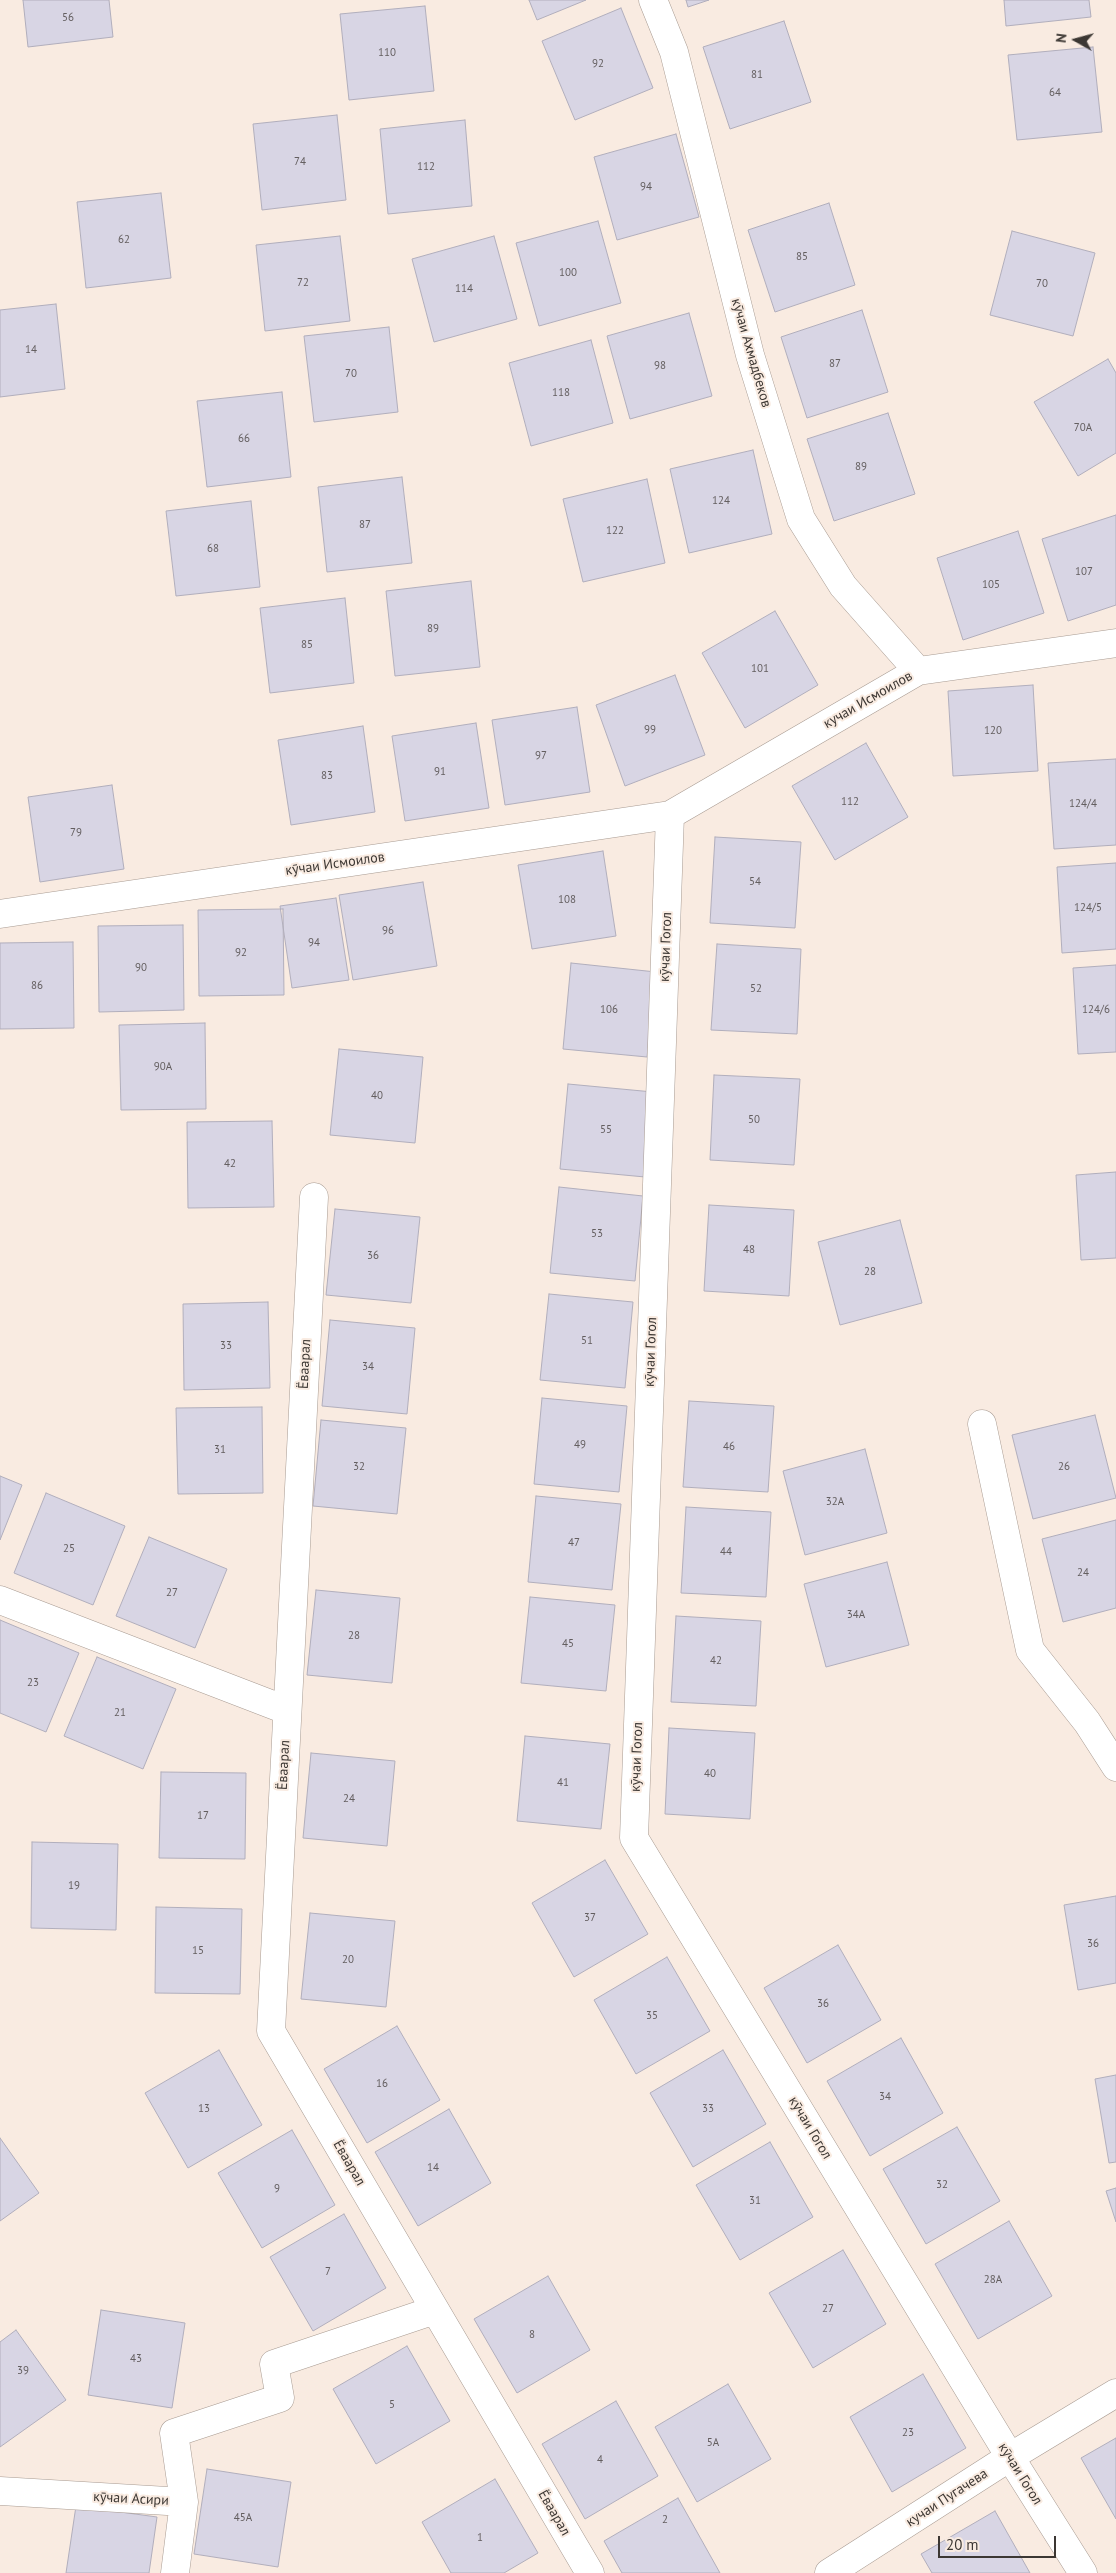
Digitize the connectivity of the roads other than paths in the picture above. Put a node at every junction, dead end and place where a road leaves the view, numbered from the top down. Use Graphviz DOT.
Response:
graph roads {
  1 [pos="653,0"];
  2 [pos="1116,643"];
  3 [pos="918,671"];
  4 [pos="670,815"];
  5 [pos="0,914"];
  6 [pos="314,1197"];
  7 [pos="982,1424"];
  8 [pos="0,1600"];
  9 [pos="286,1710"];
  10 [pos="1116,1767"];
  11 [pos="435,2310"];
  12 [pos="1116,2392"];
  13 [pos="1010,2457"];
  14 [pos="3,2491"];
  15 [pos="184,2502"];
  16 [pos="175,2573"];
  17 [pos="590,2573"];
  18 [pos="830,2573"];
  19 [pos="1083,2573"];
  1 -- 3 [label="street, кӯчаи Ахмадбеков"];
  2 -- 3 [label="street, кучаи Исмоилов"];
  3 -- 4 [label="street, кучаи Исмоилов"];
  4 -- 5 [label="street, кӯчаи Исмоилов"];
  4 -- 13 [label="street, кӯчаи Гогол"];
  6 -- 9 [label="street, Ёваарал"];
  7 -- 10 [label="street"];
  8 -- 9 [label="street"];
  9 -- 11 [label="street, Ёваарал"];
  11 -- 15 [label="street"];
  11 -- 17 [label="street, Ёваарал"];
  12 -- 13 [label="street, кучаи Пугачева"];
  13 -- 18 [label="street, кучаи Пугачева"];
  13 -- 19 [label="street, кӯчаи Гогол"];
  14 -- 15 [label="street, кӯчаи Асири"];
  15 -- 16 [label="street, кӯчаи Асири"];
}
